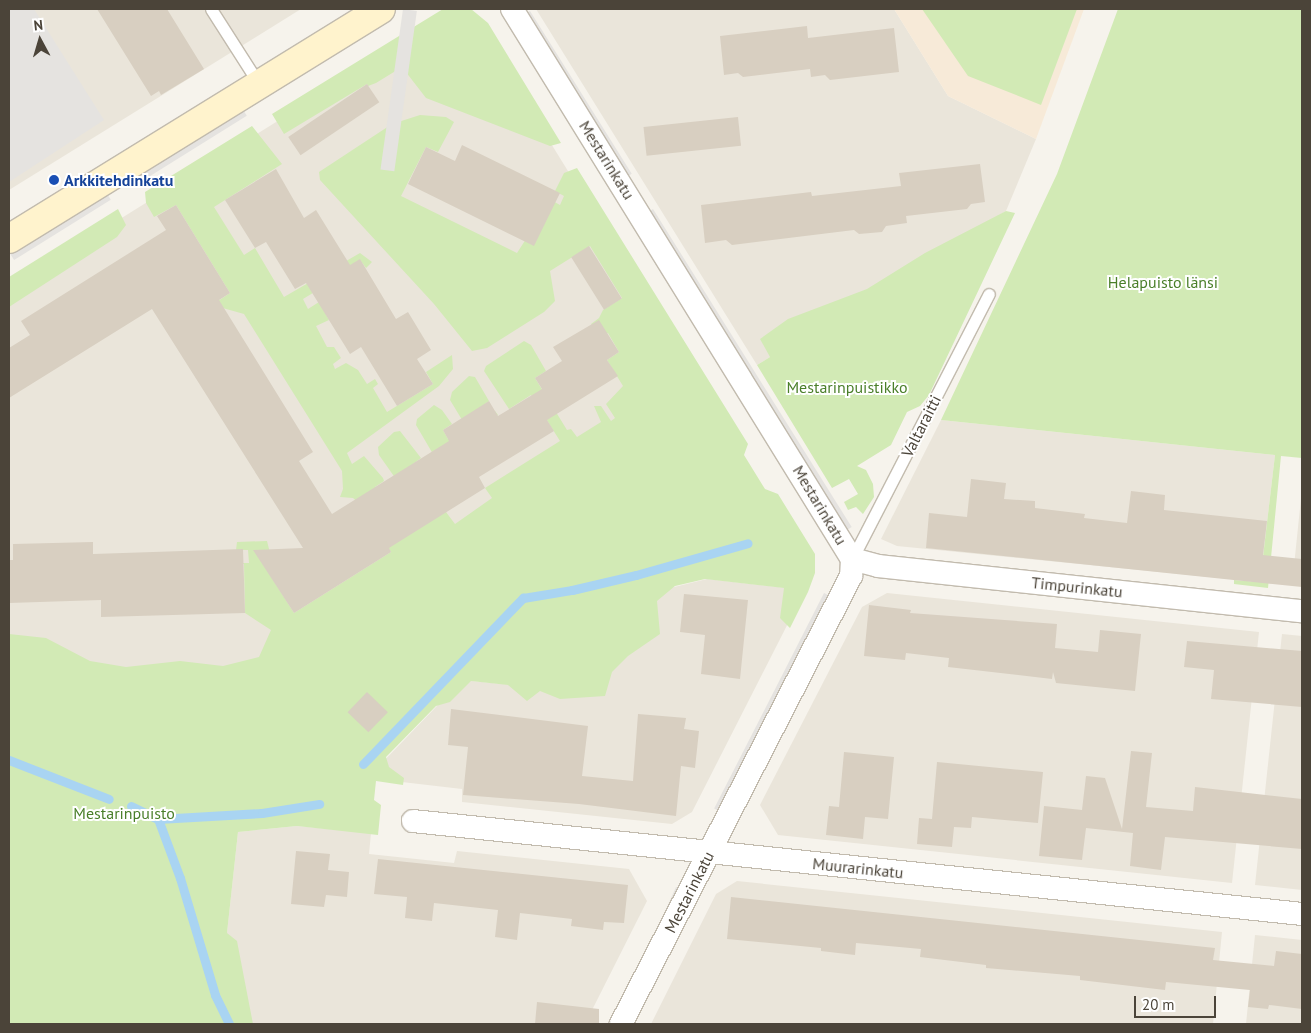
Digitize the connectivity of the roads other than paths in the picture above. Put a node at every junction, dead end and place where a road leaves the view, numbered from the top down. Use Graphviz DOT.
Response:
graph roads {
  1 [pos="211,9"];
  2 [pos="381,9"];
  3 [pos="512,9"];
  4 [pos="259,84"];
  5 [pos="9,239"];
  6 [pos="989,294"];
  7 [pos="852,559"];
  8 [pos="1302,611"];
  9 [pos="413,821"];
  10 [pos="709,853"];
  11 [pos="1302,914"];
  12 [pos="621,1024"];
  1 -- 4 [label="lane"];
  2 -- 4 [label="street"];
  3 -- 7 [label="street, Mestarinkatu"];
  4 -- 5 [label="street"];
  6 -- 7 [label="lane, Valtaraitti"];
  7 -- 8 [label="street, Timpurinkatu"];
  7 -- 10 [label="street, Mestarinkatu"];
  9 -- 10 [label="street, Muurarinkatu"];
  10 -- 11 [label="street, Muurarinkatu"];
  10 -- 12 [label="street, Mestarinkatu"];
}
